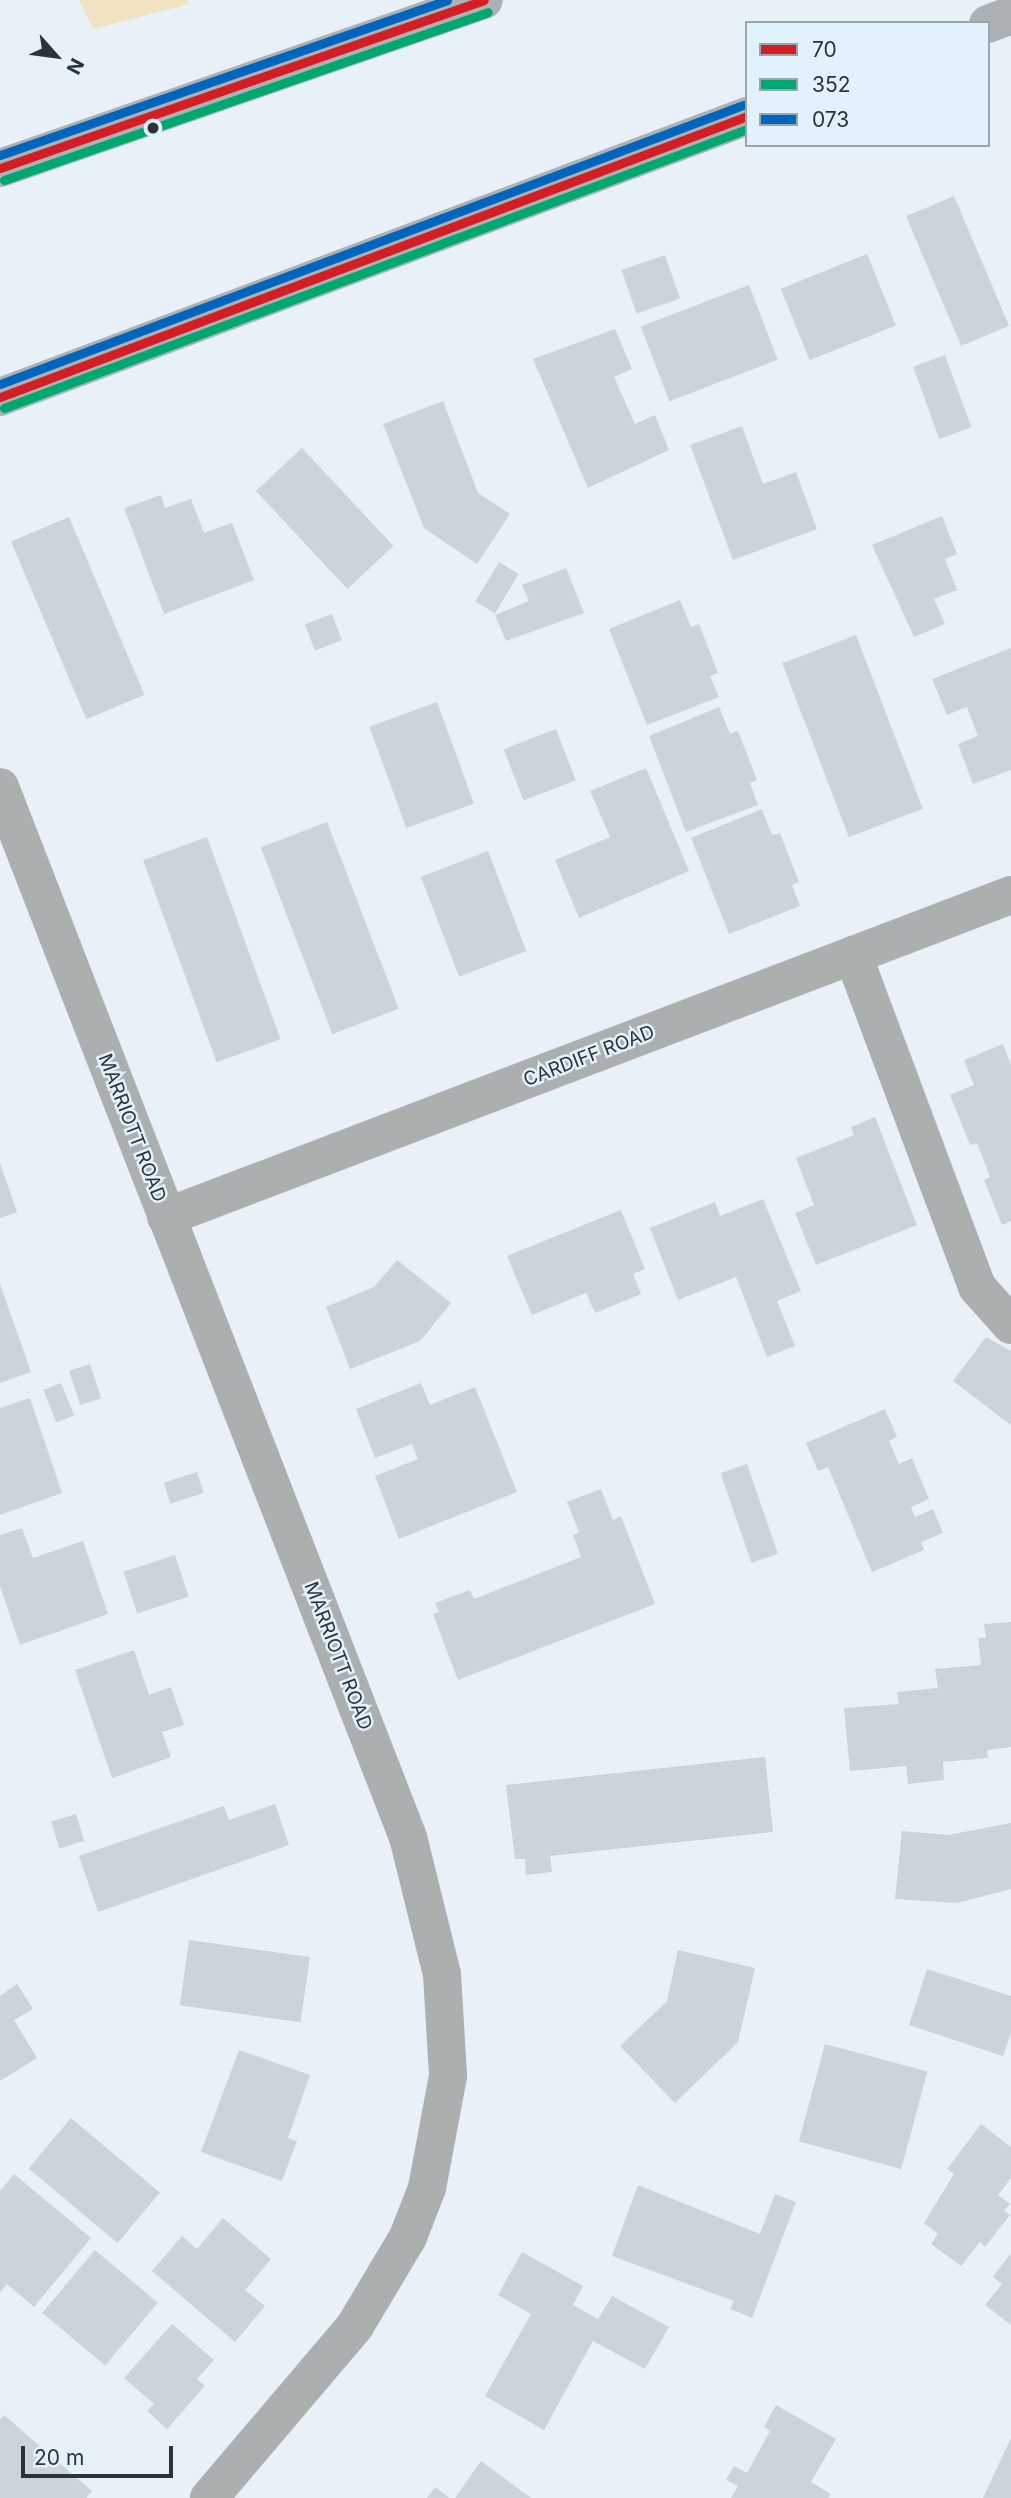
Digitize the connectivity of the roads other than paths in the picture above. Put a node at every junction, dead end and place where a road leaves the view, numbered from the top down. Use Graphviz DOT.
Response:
graph roads {
  1 [pos="484,0"];
  2 [pos="1011,15"];
  3 [pos="990,23"];
  4 [pos="745,117"];
  5 [pos="0,168"];
  6 [pos="0,397"];
  7 [pos="0,787"];
  8 [pos="1011,895"];
  9 [pos="853,955"];
  10 [pos="166,1217"];
  11 [pos="1011,1325"];
  12 [pos="209,2498"];
  1 -- 5 [label="main road"];
  2 -- 3 [label="main road"];
  4 -- 6 [label="main road"];
  7 -- 10 [label="street, MARRIOTT ROAD"];
  8 -- 9 [label="street, CARDIFF ROAD"];
  9 -- 10 [label="street, CARDIFF ROAD"];
  9 -- 11 [label="street"];
  10 -- 12 [label="street, MARRIOTT ROAD"];
}
